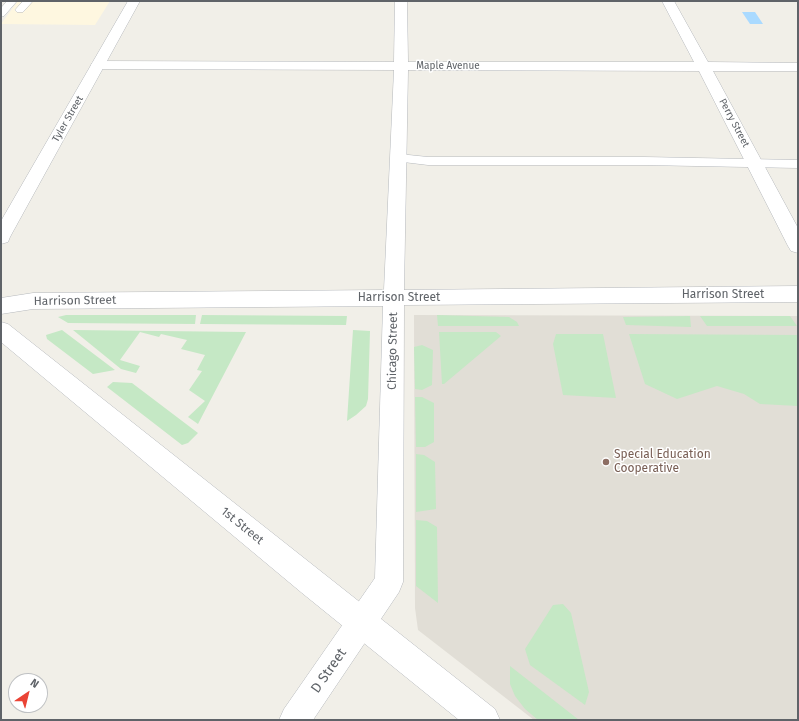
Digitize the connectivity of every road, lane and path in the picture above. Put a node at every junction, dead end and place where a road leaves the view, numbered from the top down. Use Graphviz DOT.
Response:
graph roads {
  1 [pos="12,1"];
  2 [pos="28,1"];
  3 [pos="134,1"];
  4 [pos="401,1"];
  5 [pos="668,1"];
  6 [pos="20,10"];
  7 [pos="1,14"];
  8 [pos="98,65"];
  9 [pos="400,66"];
  10 [pos="703,66"];
  11 [pos="798,66"];
  12 [pos="399,158"];
  13 [pos="756,164"];
  14 [pos="798,164"];
  15 [pos="1,237"];
  16 [pos="798,246"];
  17 [pos="798,294"];
  18 [pos="394,298"];
  19 [pos="1,306"];
  20 [pos="1,330"];
  21 [pos="363,622"];
  22 [pos="295,720"];
  23 [pos="484,720"];
  1 -- 7 [label="lane"];
  2 -- 6 [label="lane"];
  3 -- 8 [label="street, Tyler Street"];
  4 -- 9 [label="street, Chicago Street"];
  5 -- 10 [label="street, Perry Street"];
  8 -- 9 [label="street, Maple Avenue"];
  8 -- 15 [label="street, Tyler Street"];
  9 -- 10 [label="street, Maple Avenue"];
  9 -- 12 [label="street, Chicago Street"];
  10 -- 11 [label="street, Maple Avenue"];
  10 -- 13 [label="street, Perry Street"];
  12 -- 13 [label="lane"];
  12 -- 18 [label="street, Chicago Street"];
  13 -- 14 [label="lane"];
  13 -- 16 [label="street, Perry Street"];
  17 -- 18 [label="street, Harrison Street"];
  18 -- 19 [label="street, Harrison Street"];
  18 -- 21 [label="street, Chicago Street"];
  20 -- 21 [label="street, 1st Street"];
  21 -- 22 [label="street, D Street"];
  21 -- 23 [label="street, 1st Street"];
}
